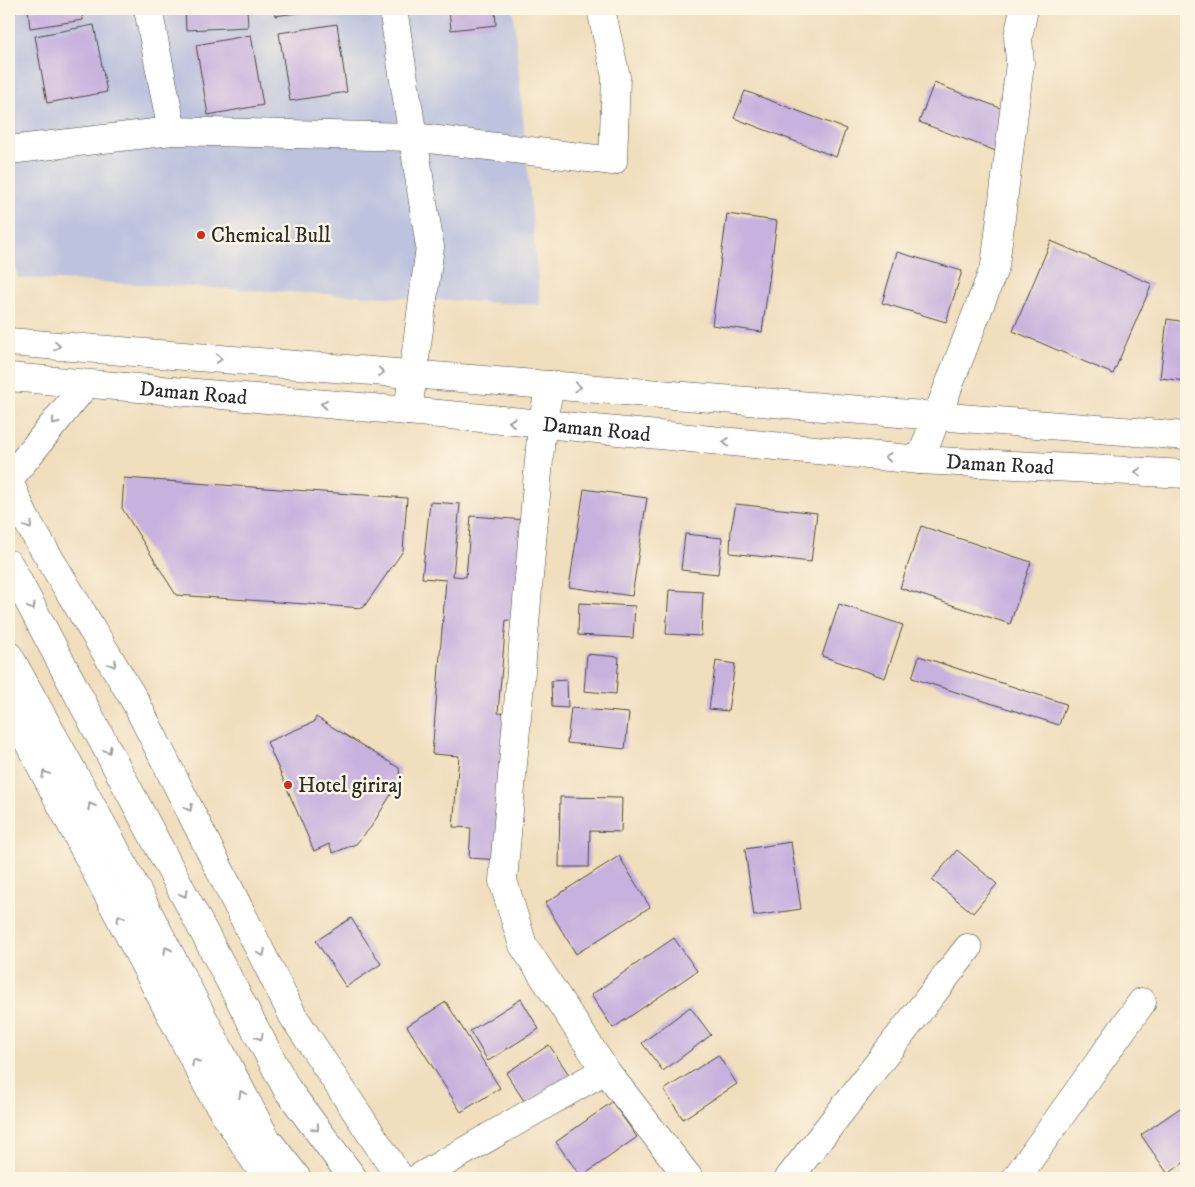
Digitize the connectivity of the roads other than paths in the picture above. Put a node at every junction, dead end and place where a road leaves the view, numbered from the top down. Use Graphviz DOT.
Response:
graph roads {
  1 [pos="148,9"];
  2 [pos="393,9"];
  3 [pos="601,9"];
  4 [pos="1024,9"];
  5 [pos="172,131"];
  6 [pos="413,137"];
  7 [pos="9,150"];
  8 [pos="9,342"];
  9 [pos="412,374"];
  10 [pos="9,377"];
  11 [pos="86,384"];
  12 [pos="550,385"];
  13 [pos="408,411"];
  14 [pos="938,416"];
  15 [pos="542,425"];
  16 [pos="1186,436"];
  17 [pos="920,460"];
  18 [pos="1186,474"];
  19 [pos="9,480"];
  20 [pos="9,564"];
  21 [pos="9,656"];
  22 [pos="9,705"];
  23 [pos="968,948"];
  24 [pos="1142,1002"];
  25 [pos="605,1070"];
  26 [pos="266,1178"];
  27 [pos="297,1178"];
  28 [pos="353,1178"];
  29 [pos="400,1178"];
  30 [pos="418,1178"];
  31 [pos="689,1178"];
  32 [pos="789,1178"];
  33 [pos="1016,1178"];
  1 -- 5 [label="main road"];
  2 -- 6 [label="main road"];
  3 -- 6 [label="main road"];
  4 -- 14 [label="main road"];
  5 -- 6 [label="main road"];
  5 -- 7 [label="main road"];
  6 -- 9 [label="main road"];
  8 -- 9 [label="main road, one-way"];
  9 -- 12 [label="main road"];
  9 -- 13 [label="main road"];
  10 -- 11 [label="main road, Daman Road"];
  13 -- 11 [label="main road, Daman Road, one-way"];
  11 -- 19 [label="main road, one-way"];
  12 -- 14 [label="main road, one-way"];
  12 -- 15 [label="main road"];
  15 -- 13 [label="main road, Daman Road, one-way"];
  14 -- 16 [label="main road"];
  14 -- 17 [label="main road"];
  17 -- 15 [label="main road, Daman Road, one-way"];
  15 -- 25 [label="main road"];
  18 -- 17 [label="main road, Daman Road, one-way"];
  19 -- 29 [label="main road, one-way"];
  20 -- 28 [label="main road, one-way"];
  27 -- 21 [label="main road, one-way"];
  26 -- 22 [label="main road, one-way"];
  23 -- 32 [label="main road"];
  24 -- 33 [label="main road"];
  25 -- 30 [label="main road"];
  25 -- 31 [label="main road"];
}
